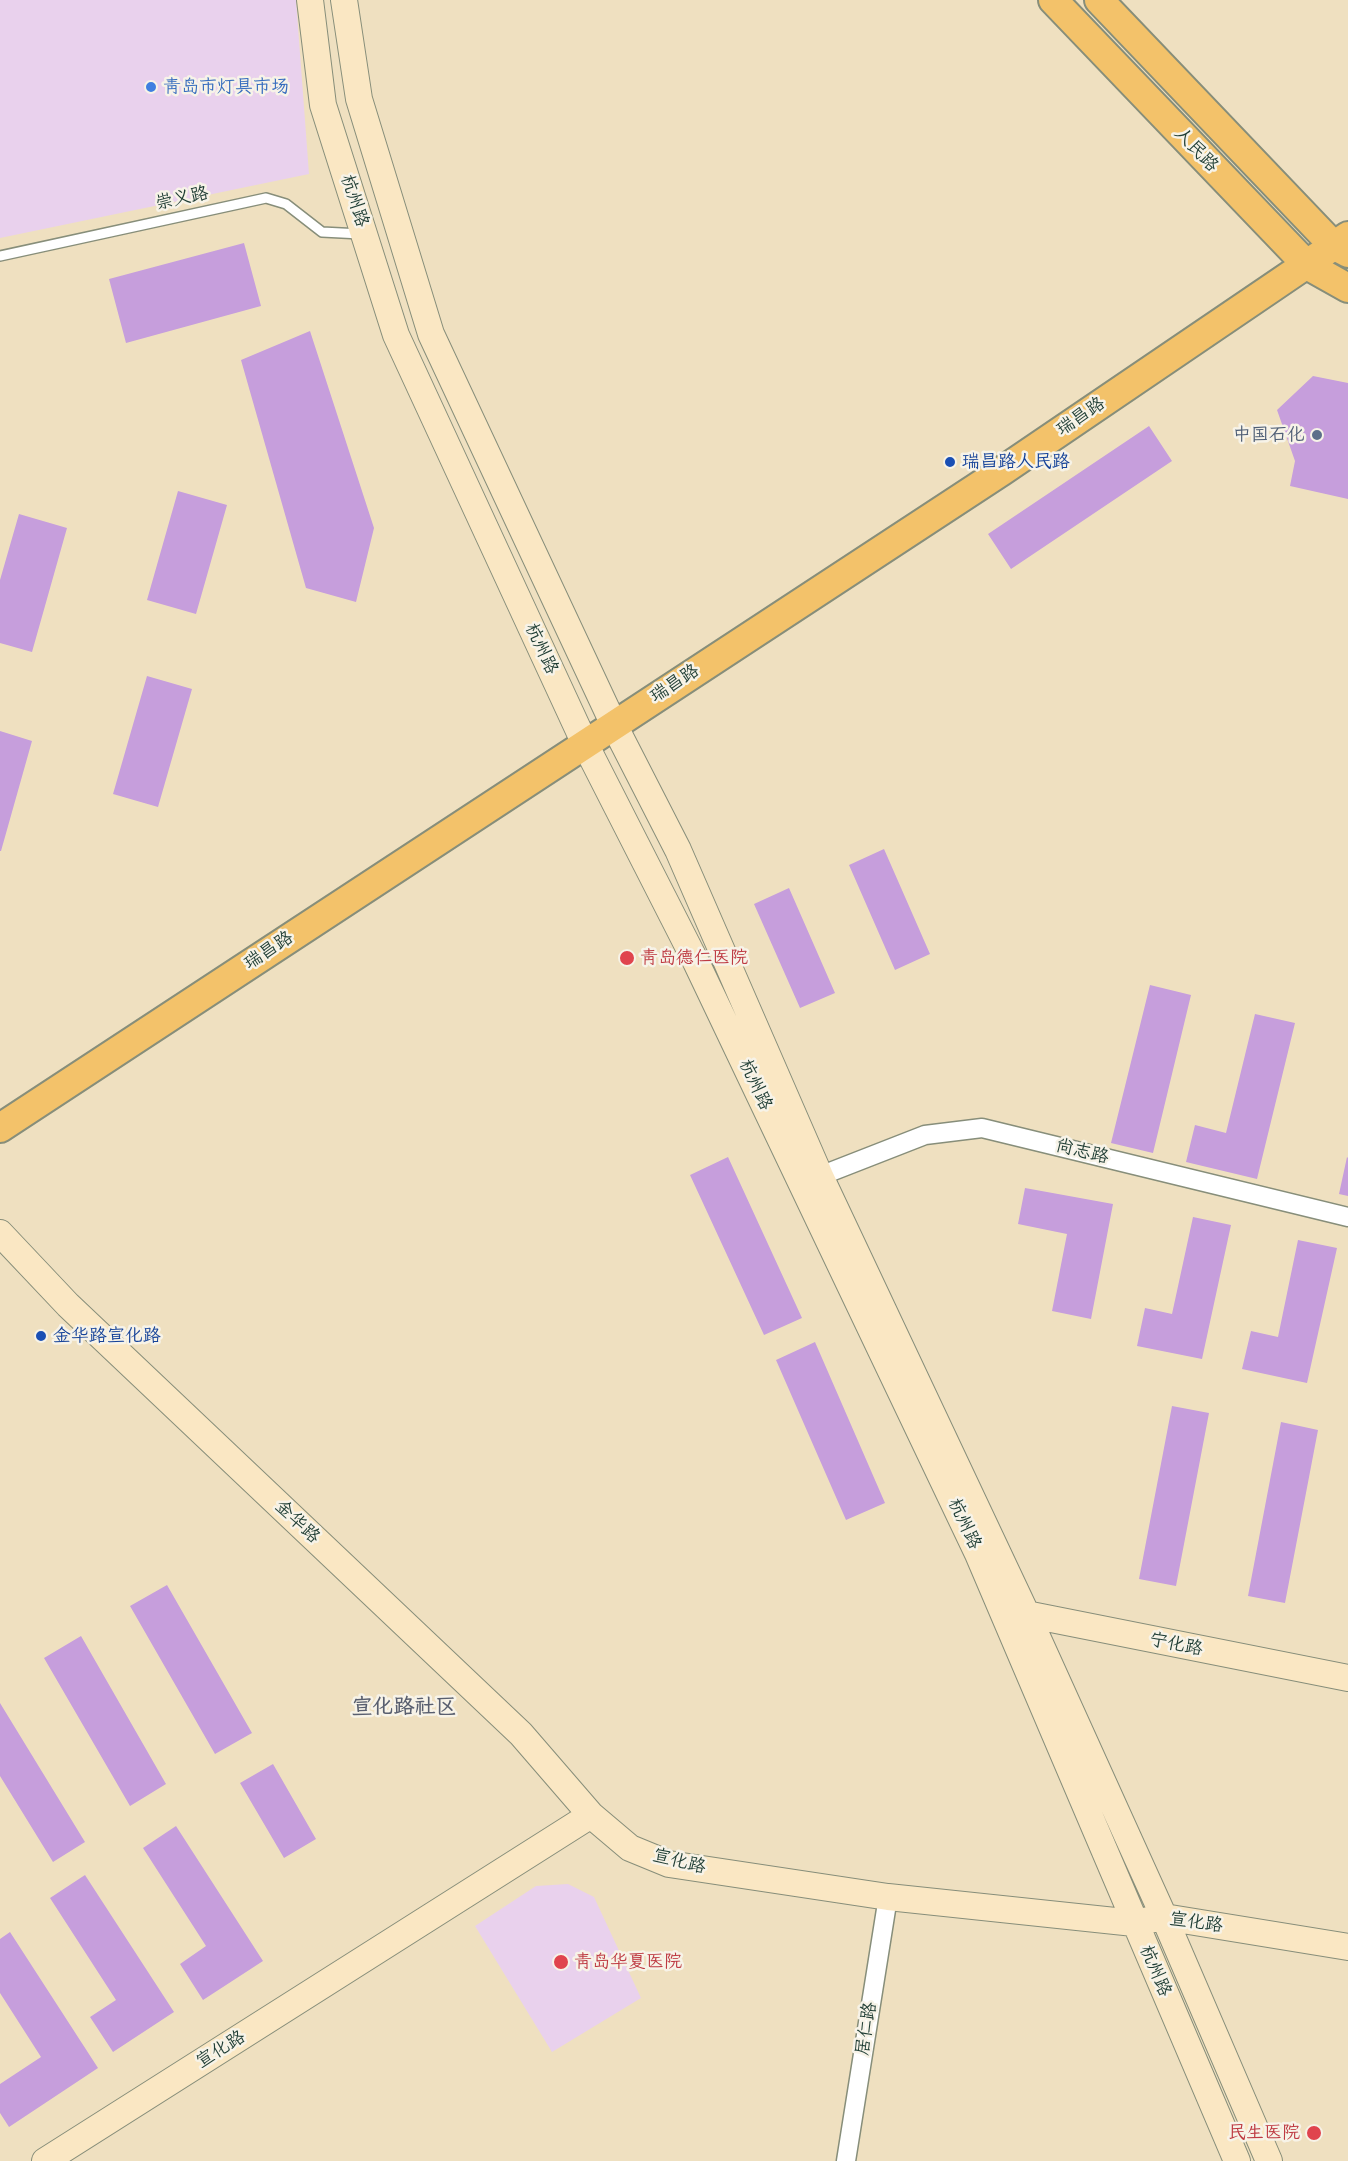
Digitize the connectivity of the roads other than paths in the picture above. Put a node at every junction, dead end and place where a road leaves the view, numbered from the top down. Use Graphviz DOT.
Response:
graph roads {
  1 [pos="310,0"];
  2 [pos="344,0"];
  3 [pos="1053,0"];
  4 [pos="1099,0"];
  5 [pos="364,234"];
  6 [pos="1343,245"];
  7 [pos="0,256"];
  8 [pos="1307,265"];
  9 [pos="1348,288"];
  10 [pos="614,725"];
  11 [pos="585,744"];
  12 [pos="0,1128"];
  13 [pos="820,1176"];
  14 [pos="1348,1216"];
  15 [pos="0,1233"];
  16 [pos="1016,1615"];
  17 [pos="1348,1678"];
  18 [pos="591,1815"];
  19 [pos="888,1897"];
  20 [pos="1164,1917"];
  21 [pos="1134,1923"];
  22 [pos="1348,1947"];
  23 [pos="45,2161"];
  24 [pos="846,2161"];
  25 [pos="1237,2161"];
  26 [pos="1269,2161"];
  1 -- 5 [label="main road, 杭州路"];
  2 -- 10 [label="main road, 杭州路"];
  3 -- 8 [label="main road, 人民路"];
  4 -- 6 [label="main road, 人民路"];
  5 -- 7 [label="lane, 崇义路"];
  5 -- 11 [label="main road, 杭州路"];
  6 -- 8 [label="main road, 瑞昌路"];
  8 -- 9 [label="main road, 人民路"];
  8 -- 10 [label="main road, 瑞昌路"];
  10 -- 11 [label="main road, 瑞昌路"];
  10 -- 13 [label="main road, 杭州路"];
  11 -- 12 [label="main road, 瑞昌路"];
  11 -- 16 [label="main road, 杭州路"];
  13 -- 14 [label="street, 尚志路"];
  13 -- 16 [label="main road, 杭州路"];
  15 -- 18 [label="main road, 金华路"];
  16 -- 17 [label="main road, 宁化路"];
  16 -- 20 [label="main road, 杭州路"];
  16 -- 21 [label="main road, 杭州路"];
  18 -- 19 [label="main road, 宣化路"];
  18 -- 23 [label="main road, 宣化路"];
  19 -- 21 [label="main road, 宣化路"];
  19 -- 24 [label="street, 居仁路"];
  20 -- 21 [label="main road, 宣化路"];
  20 -- 22 [label="main road, 宣化路"];
  20 -- 26 [label="main road, 杭州路"];
  21 -- 25 [label="main road, 杭州路"];
}
